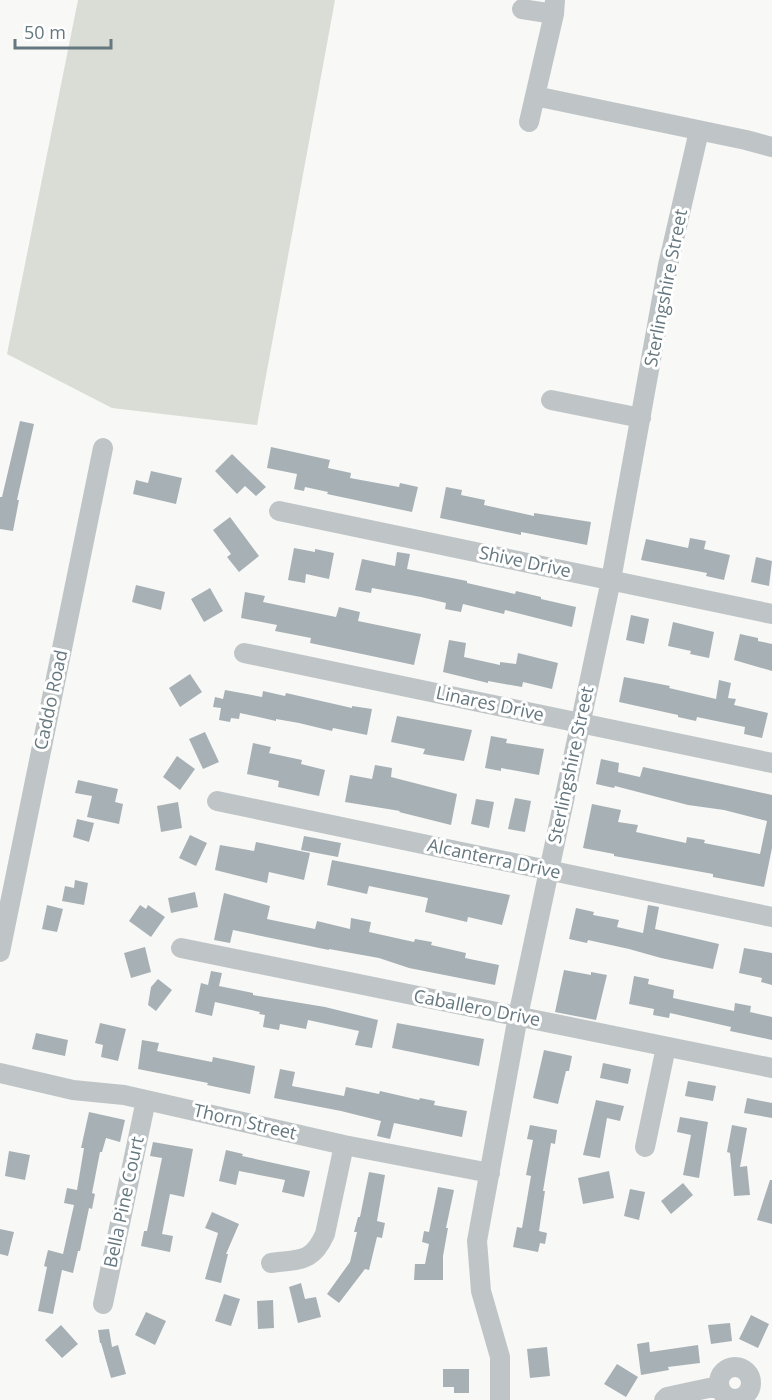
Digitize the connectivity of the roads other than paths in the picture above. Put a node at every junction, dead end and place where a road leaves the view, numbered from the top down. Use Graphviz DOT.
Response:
graph roads {
  1 [pos="554,7"];
  2 [pos="522,9"];
  3 [pos="535,96"];
  4 [pos="529,122"];
  5 [pos="699,131"];
  6 [pos="772,147"];
  7 [pos="551,400"];
  8 [pos="641,418"];
  9 [pos="103,448"];
  10 [pos="279,511"];
  11 [pos="611,580"];
  12 [pos="772,614"];
  13 [pos="244,653"];
  14 [pos="580,723"];
  15 [pos="772,763"];
  16 [pos="217,801"];
  17 [pos="549,870"];
  18 [pos="772,917"];
  19 [pos="181,948"];
  20 [pos="0,952"];
  21 [pos="518,1016"];
  22 [pos="666,1047"];
  23 [pos="772,1068"];
  24 [pos="0,1073"];
  25 [pos="146,1100"];
  26 [pos="344,1145"];
  27 [pos="645,1147"];
  28 [pos="490,1173"];
  29 [pos="271,1263"];
  30 [pos="103,1304"];
  31 [pos="718,1386"];
  32 [pos="500,1400"];
  33 [pos="664,1400"];
  1 -- 2 [label="street"];
  1 -- 3 [label="street"];
  3 -- 4 [label="street"];
  3 -- 5 [label="street"];
  5 -- 6 [label="street"];
  5 -- 8 [label="street, Sterlingshire Street"];
  7 -- 8 [label="street"];
  8 -- 11 [label="street, Sterlingshire Street"];
  9 -- 20 [label="street, Caddo Road"];
  10 -- 11 [label="street, Shive Drive"];
  11 -- 12 [label="street, Shive Drive"];
  11 -- 14 [label="street, Sterlingshire Street"];
  13 -- 14 [label="street, Linares Drive"];
  14 -- 15 [label="street, Linares Drive"];
  14 -- 17 [label="street, Sterlingshire Street"];
  16 -- 17 [label="street, Alcanterra Drive"];
  17 -- 18 [label="street, Alcanterra Drive"];
  17 -- 21 [label="street, Sterlingshire Street"];
  19 -- 21 [label="street, Caballero Drive"];
  21 -- 22 [label="street, Caballero Drive"];
  21 -- 28 [label="street, Sterlingshire Street"];
  22 -- 23 [label="street, Caballero Drive"];
  22 -- 27 [label="street"];
  24 -- 25 [label="street, Thorn Street"];
  25 -- 26 [label="street, Thorn Street"];
  25 -- 30 [label="street, Bella Pine Court"];
  26 -- 28 [label="street, Thorn Street"];
  26 -- 29 [label="street"];
  28 -- 32 [label="street, Sterlingshire Street"];
  31 -- 33 [label="street"];
}
